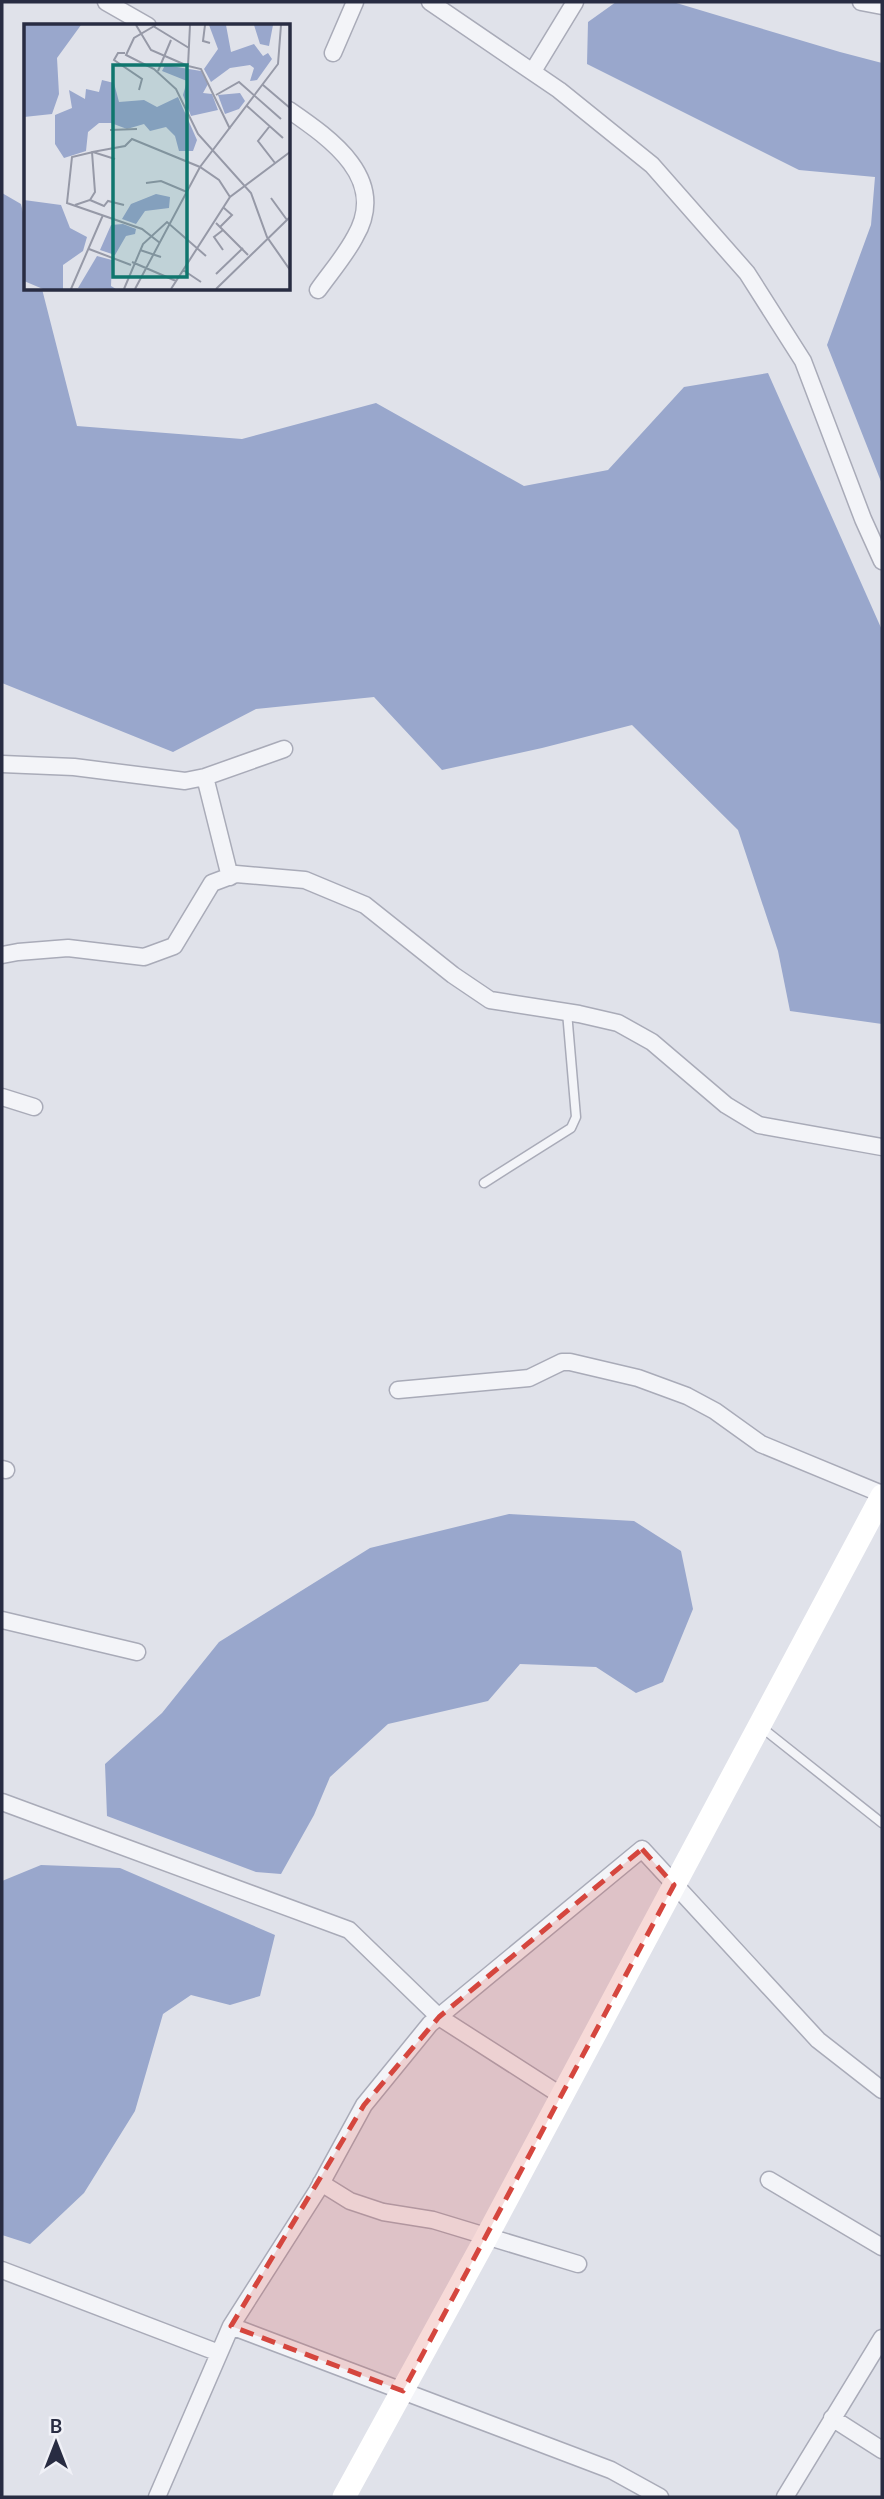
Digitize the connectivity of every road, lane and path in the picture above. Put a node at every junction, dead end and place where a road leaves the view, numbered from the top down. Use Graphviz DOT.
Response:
graph roads {
  1 [pos="106,2"];
  2 [pos="355,2"];
  3 [pos="430,2"];
  4 [pos="575,2"];
  5 [pos="860,2"];
  6 [pos="882,6"];
  7 [pos="144,24"];
  8 [pos="333,53"];
  9 [pos="533,71"];
  10 [pos="291,115"];
  11 [pos="318,290"];
  12 [pos="882,561"];
  13 [pos="285,748"];
  14 [pos="2,764"];
  15 [pos="205,777"];
  16 [pos="230,877"];
  17 [pos="2,955"];
  18 [pos="567,1012"];
  19 [pos="2,1097"];
  20 [pos="34,1107"];
  21 [pos="882,1147"];
  22 [pos="484,1183"];
  23 [pos="398,1390"];
  24 [pos="882,1495"];
  25 [pos="2,1620"];
  26 [pos="137,1652"];
  27 [pos="759,1726"];
  28 [pos="2,1802"];
  29 [pos="882,1823"];
  30 [pos="674,1885"];
  31 [pos="439,2017"];
  32 [pos="882,2090"];
  33 [pos="562,2096"];
  34 [pos="769,2180"];
  35 [pos="321,2183"];
  36 [pos="486,2238"];
  37 [pos="882,2247"];
  38 [pos="578,2264"];
  39 [pos="2,2270"];
  40 [pos="231,2326"];
  41 [pos="882,2337"];
  42 [pos="219,2353"];
  43 [pos="402,2391"];
  44 [pos="832,2418"];
  45 [pos="882,2450"];
  46 [pos="157,2497"];
  47 [pos="344,2497"];
  48 [pos="660,2497"];
  49 [pos="785,2497"];
  1 -- 7 [label="street"];
  2 -- 8 [label="street"];
  3 -- 9 [label="street"];
  4 -- 9 [label="street"];
  5 -- 6 [label="street"];
  9 -- 12 [label="street"];
  10 -- 11 [label="street"];
  13 -- 15 [label="street"];
  14 -- 15 [label="street"];
  15 -- 16 [label="street"];
  16 -- 17 [label="street"];
  16 -- 18 [label="street"];
  18 -- 21 [label="street"];
  18 -- 22 [label="lane"];
  19 -- 20 [label="street"];
  23 -- 24 [label="street"];
  24 -- 27 [label="street"];
  25 -- 26 [label="street"];
  27 -- 29 [label="lane"];
  27 -- 30 [label="street"];
  28 -- 31 [label="street"];
  30 -- 31 [label="street"];
  30 -- 32 [label="street"];
  30 -- 33 [label="street"];
  31 -- 33 [label="street"];
  31 -- 35 [label="street"];
  33 -- 36 [label="street"];
  34 -- 37 [label="street"];
  35 -- 36 [label="street"];
  35 -- 40 [label="street"];
  36 -- 38 [label="street"];
  36 -- 43 [label="street"];
  39 -- 42 [label="street"];
  40 -- 42 [label="street"];
  40 -- 43 [label="street"];
  41 -- 44 [label="street"];
  42 -- 46 [label="street"];
  43 -- 47 [label="street"];
  43 -- 48 [label="street"];
  44 -- 45 [label="street"];
  44 -- 49 [label="street"];
}
